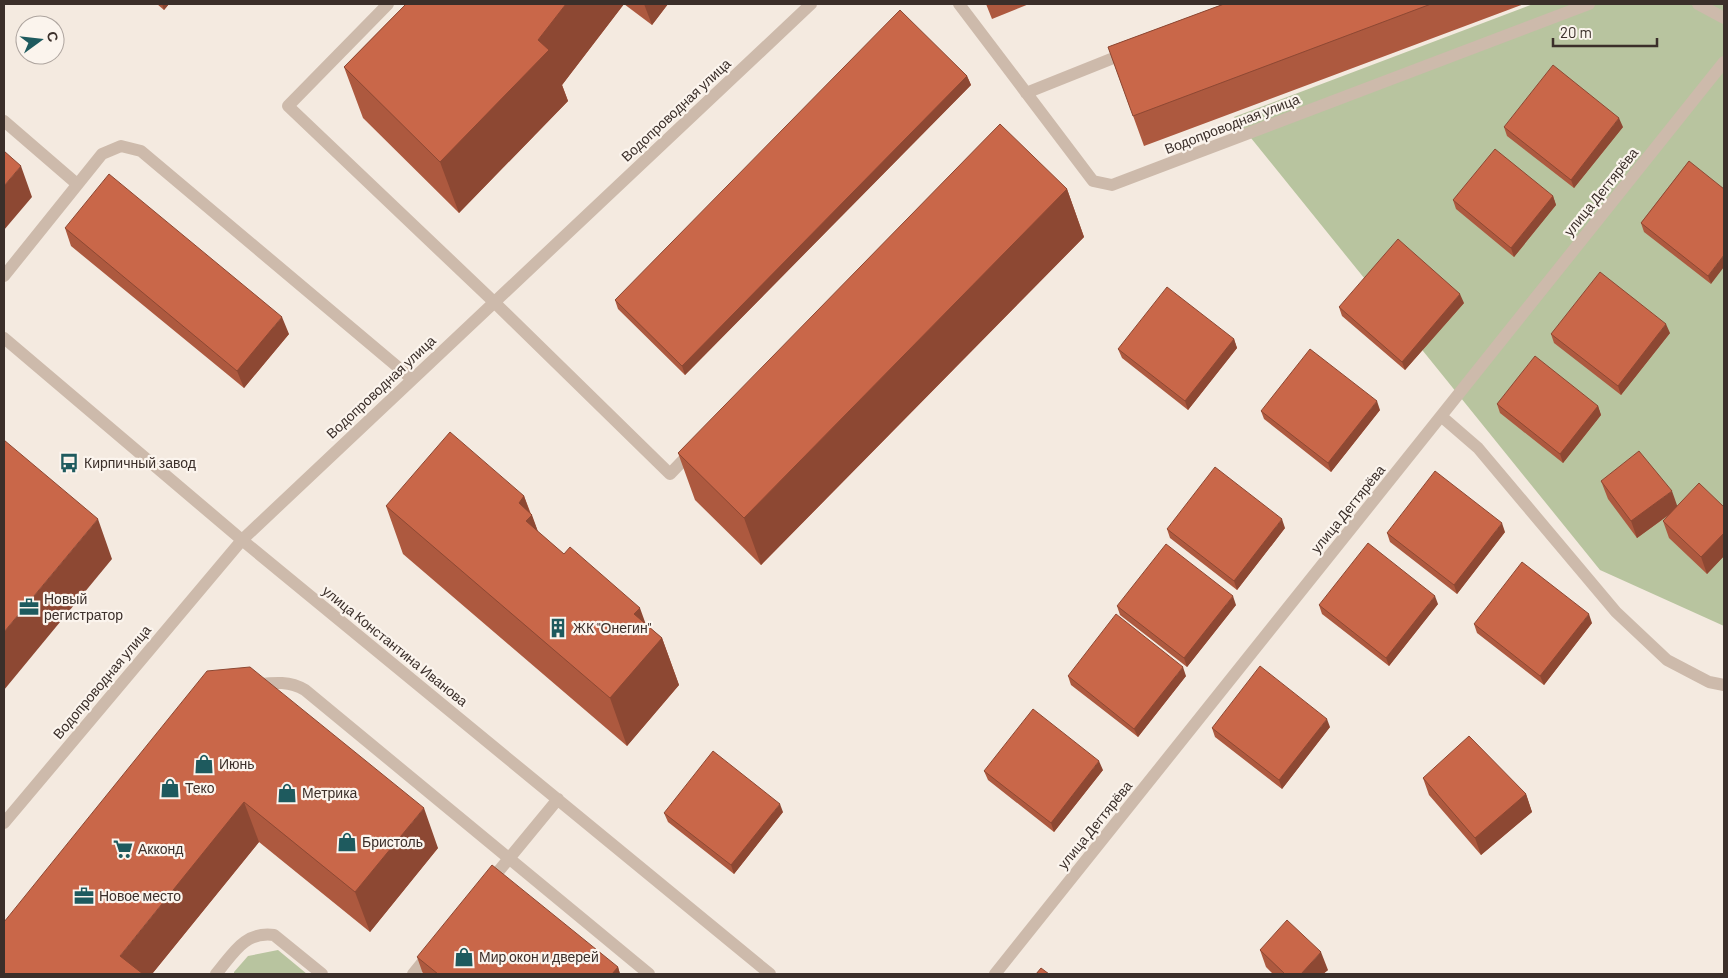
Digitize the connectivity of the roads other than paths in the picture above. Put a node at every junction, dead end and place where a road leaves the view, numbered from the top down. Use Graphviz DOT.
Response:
graph roads {
  1 [pos="388,4"];
  2 [pos="811,4"];
  3 [pos="959,4"];
  4 [pos="1589,4"];
  5 [pos="1698,4"];
  6 [pos="1724,18"];
  7 [pos="1138,48"];
  8 [pos="1724,62"];
  9 [pos="1026,93"];
  10 [pos="4,121"];
  11 [pos="77,184"];
  12 [pos="4,276"];
  13 [pos="494,302"];
  14 [pos="4,338"];
  15 [pos="412,379"];
  16 [pos="1441,416"];
  17 [pos="705,438"];
  18 [pos="242,540"];
  19 [pos="1724,685"];
  20 [pos="237,687"];
  21 [pos="558,799"];
  22 [pos="4,823"];
  23 [pos="509,858"];
  24 [pos="479,894"];
  25 [pos="437,945"];
  26 [pos="216,974"];
  27 [pos="322,974"];
  28 [pos="413,974"];
  29 [pos="649,974"];
  30 [pos="770,974"];
  31 [pos="995,974"];
  1 -- 13 [label="street"];
  2 -- 13 [label="street, Водопроводная улица"];
  3 -- 9 [label="street, Водопроводная улица"];
  4 -- 9 [label="street, Водопроводная улица"];
  5 -- 6 [label="street"];
  7 -- 9 [label="street"];
  8 -- 16 [label="street, улица Дегтярёва"];
  10 -- 11 [label="street"];
  11 -- 12 [label="street"];
  11 -- 15 [label="street"];
  13 -- 15 [label="street, Водопроводная улица"];
  13 -- 17 [label="street"];
  14 -- 18 [label="street, улица Константина Иванова"];
  15 -- 18 [label="street, Водопроводная улица"];
  16 -- 19 [label="street"];
  16 -- 31 [label="street, улица Дегтярёва"];
  18 -- 21 [label="street, улица Константина Иванова"];
  18 -- 22 [label="street, Водопроводная улица"];
  20 -- 23 [label="street"];
  21 -- 23 [label="street"];
  21 -- 30 [label="street, улица Константина Иванова"];
  23 -- 24 [label="street"];
  23 -- 29 [label="street"];
  25 -- 28 [label="street"];
  26 -- 27 [label="street"];
}
